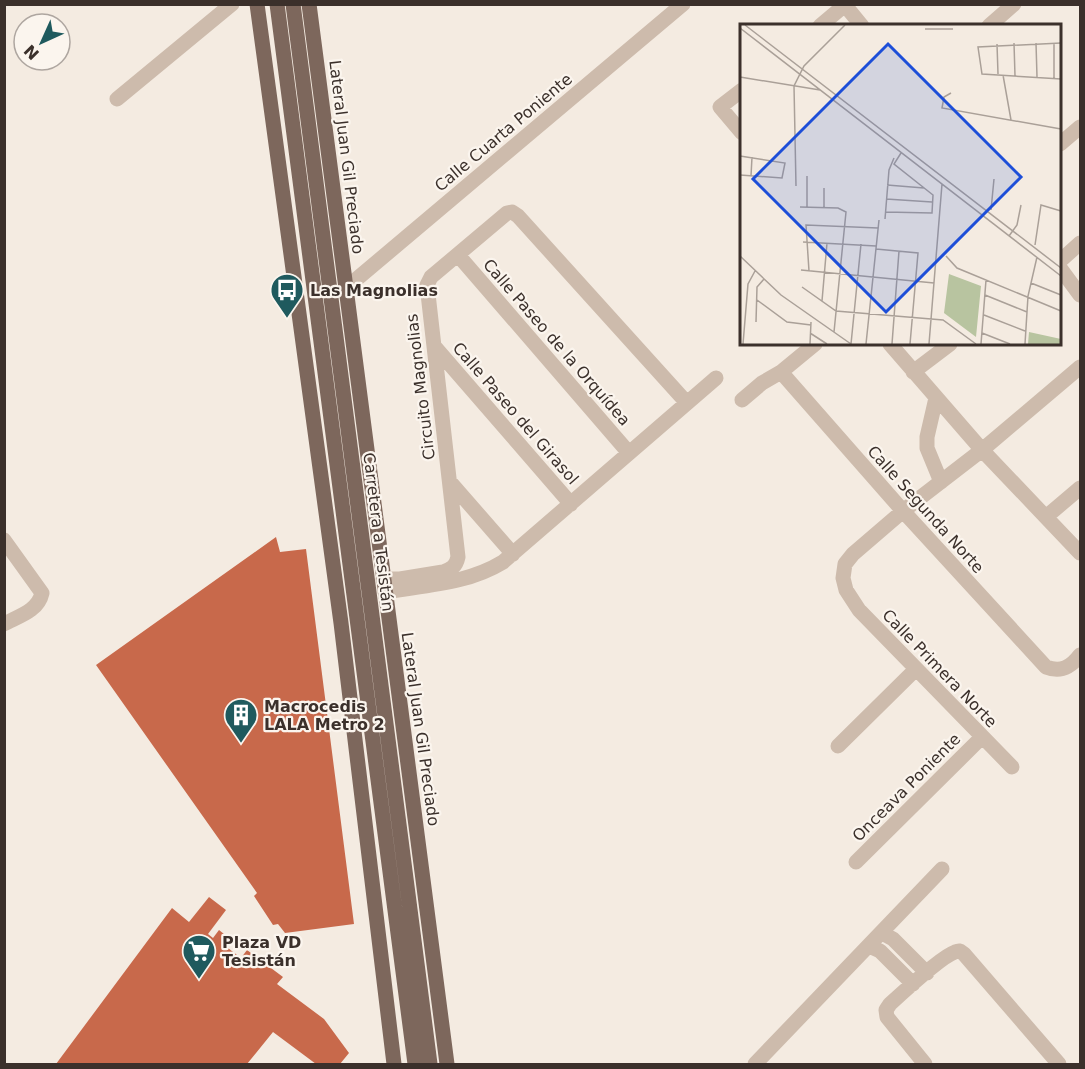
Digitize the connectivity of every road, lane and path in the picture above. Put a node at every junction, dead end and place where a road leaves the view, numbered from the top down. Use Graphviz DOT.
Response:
graph roads {
  1 [pos="232,4"];
  2 [pos="257,4"];
  3 [pos="278,4"];
  4 [pos="293,4"];
  5 [pos="309,4"];
  6 [pos="683,4"];
  7 [pos="1014,4"];
  8 [pos="845,5"];
  9 [pos="822,24"];
  10 [pos="860,24"];
  11 [pos="991,24"];
  12 [pos="740,91"];
  13 [pos="117,99"];
  14 [pos="1080,127"];
  15 [pos="740,132"];
  16 [pos="1061,142"];
  17 [pos="1080,243"];
  18 [pos="458,255"];
  19 [pos="1061,259"];
  20 [pos="1061,270"];
  21 [pos="346,288"];
  22 [pos="1080,294"];
  23 [pos="814,345"];
  24 [pos="891,345"];
  25 [pos="949,345"];
  26 [pos="434,346"];
  27 [pos="1080,367"];
  28 [pos="781,372"];
  29 [pos="913,372"];
  30 [pos="716,378"];
  31 [pos="936,398"];
  32 [pos="742,400"];
  33 [pos="687,403"];
  34 [pos="364,419"];
  35 [pos="315,425"];
  36 [pos="340,432"];
  37 [pos="982,450"];
  38 [pos="629,453"];
  39 [pos="344,463"];
  40 [pos="370,472"];
  41 [pos="322,478"];
  42 [pos="450,482"];
  43 [pos="941,482"];
  44 [pos="1080,488"];
  45 [pos="571,504"];
  46 [pos="903,512"];
  47 [pos="1047,516"];
  48 [pos="4,540"];
  49 [pos="1080,553"];
  50 [pos="513,554"];
  51 [pos="384,585"];
  52 [pos="4,624"];
  53 [pos="1080,655"];
  54 [pos="916,669"];
  55 [pos="982,737"];
  56 [pos="838,746"];
  57 [pos="1012,767"];
  58 [pos="856,862"];
  59 [pos="942,869"];
  60 [pos="882,933"];
  61 [pos="869,946"];
  62 [pos="927,973"];
  63 [pos="913,984"];
  64 [pos="394,1065"];
  65 [pos="415,1065"];
  66 [pos="430,1065"];
  67 [pos="447,1065"];
  68 [pos="755,1065"];
  69 [pos="925,1065"];
  70 [pos="1059,1065"];
  1 -- 13 [label="street"];
  2 -- 35 [label="main road"];
  3 -- 36 [label="main road, Carretera a Tesistán"];
  4 -- 36 [label="main road, Carretera a Tesistán"];
  5 -- 21 [label="main road, Lateral Juan Gil Preciado"];
  6 -- 21 [label="street, Calle Cuarta Poniente"];
  7 -- 11 [label="street"];
  8 -- 9 [label="street"];
  8 -- 10 [label="street"];
  12 -- 15 [label="street"];
  14 -- 16 [label="street"];
  17 -- 19 [label="street"];
  18 -- 26 [label="street, Circuito Magnolias"];
  18 -- 33 [label="street, Circuito Magnolias"];
  18 -- 38 [label="street, Calle Paseo de la Orquídea"];
  20 -- 22 [label="street"];
  21 -- 34 [label="main road, Lateral Juan Gil Preciado"];
  23 -- 28 [label="street"];
  24 -- 29 [label="street"];
  25 -- 29 [label="street"];
  26 -- 42 [label="street, Circuito Magnolias"];
  26 -- 45 [label="street, Calle Paseo del Girasol"];
  27 -- 37 [label="street"];
  28 -- 32 [label="street"];
  28 -- 46 [label="street, Calle Segunda Norte"];
  29 -- 31 [label="street"];
  30 -- 33 [label="street"];
  31 -- 37 [label="street"];
  31 -- 43 [label="street"];
  33 -- 38 [label="street"];
  34 -- 36 [label="main road"];
  34 -- 40 [label="main road, Lateral Juan Gil Preciado"];
  35 -- 36 [label="main road"];
  35 -- 41 [label="main road"];
  36 -- 39 [label="main road, Carretera a Tesistán"];
  37 -- 43 [label="street"];
  37 -- 47 [label="street"];
  38 -- 45 [label="street"];
  39 -- 40 [label="main road"];
  39 -- 41 [label="main road"];
  39 -- 65 [label="main road, Carretera a Tesistán"];
  39 -- 66 [label="main road, Carretera a Tesistán"];
  40 -- 51 [label="main road, Lateral Juan Gil Preciado"];
  41 -- 64 [label="main road"];
  42 -- 50 [label="street"];
  42 -- 51 [label="street, Circuito Magnolias"];
  43 -- 46 [label="street"];
  44 -- 47 [label="street"];
  45 -- 50 [label="street"];
  46 -- 53 [label="street, Calle Segunda Norte"];
  46 -- 54 [label="street, Calle Primera Norte"];
  47 -- 49 [label="street"];
  48 -- 52 [label="street"];
  50 -- 51 [label="street"];
  51 -- 67 [label="main road, Lateral Juan Gil Preciado"];
  54 -- 55 [label="street, Calle Primera Norte"];
  54 -- 56 [label="street"];
  55 -- 57 [label="street, Calle Primera Norte"];
  55 -- 58 [label="street, Onceava Poniente"];
  59 -- 60 [label="street"];
  60 -- 61 [label="street"];
  60 -- 62 [label="street"];
  61 -- 63 [label="street"];
  61 -- 68 [label="street"];
  62 -- 63 [label="street"];
  62 -- 70 [label="street"];
  63 -- 69 [label="street"];
}
